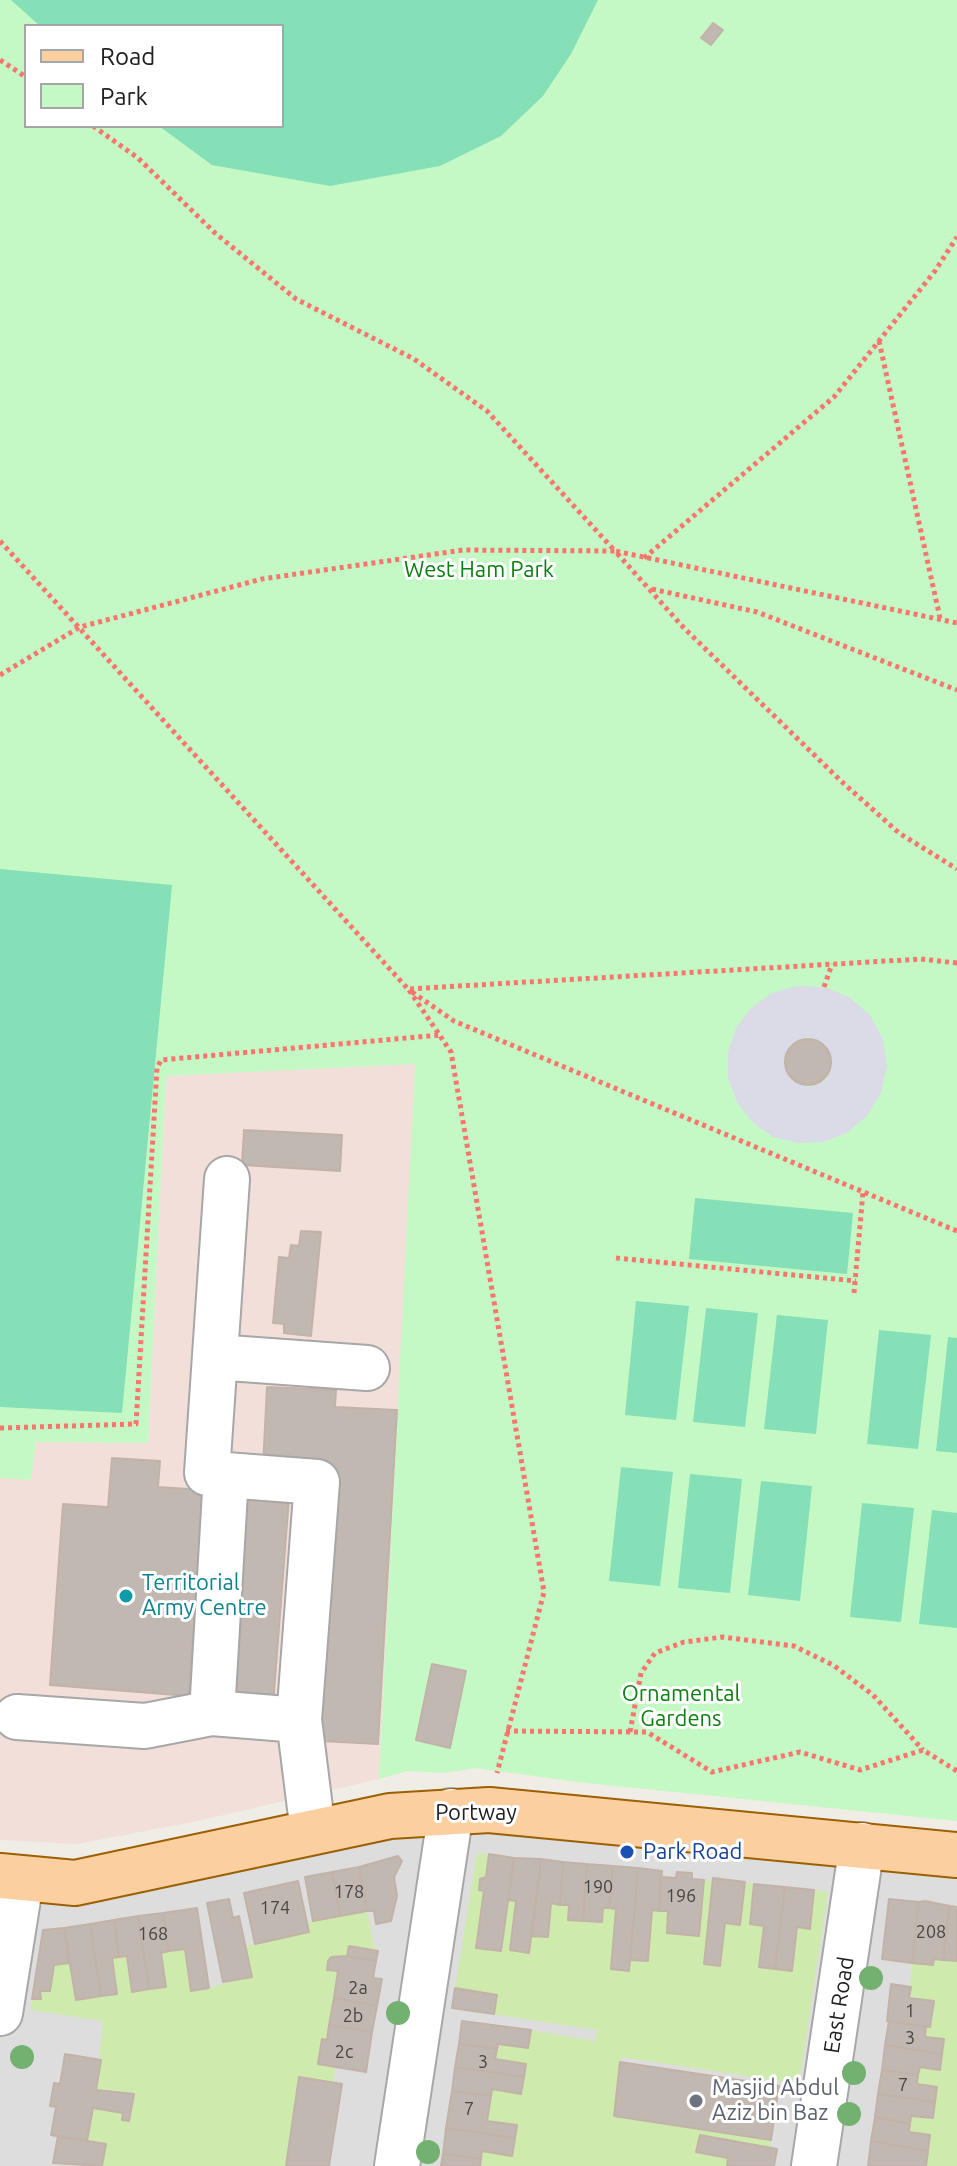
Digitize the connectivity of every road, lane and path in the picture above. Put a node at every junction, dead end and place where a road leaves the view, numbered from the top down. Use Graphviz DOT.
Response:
graph roads {
  1 [pos="0,60"];
  2 [pos="24,76"];
  3 [pos="96,128"];
  4 [pos="957,237"];
  5 [pos="879,340"];
  6 [pos="0,541"];
  7 [pos="615,551"];
  8 [pos="644,558"];
  9 [pos="652,589"];
  10 [pos="940,618"];
  11 [pos="957,623"];
  12 [pos="80,627"];
  13 [pos="0,675"];
  14 [pos="957,690"];
  15 [pos="957,869"];
  16 [pos="957,963"];
  17 [pos="832,964"];
  18 [pos="824,987"];
  19 [pos="408,989"];
  20 [pos="440,1035"];
  21 [pos="227,1179"];
  22 [pos="863,1192"];
  23 [pos="957,1231"];
  24 [pos="616,1258"];
  25 [pos="856,1281"];
  26 [pos="854,1293"];
  27 [pos="215,1357"];
  28 [pos="367,1368"];
  29 [pos="0,1428"];
  30 [pos="226,1475"];
  31 [pos="212,1713"];
  32 [pos="17,1717"];
  33 [pos="299,1720"];
  34 [pos="506,1731"];
  35 [pos="630,1732"];
  36 [pos="923,1750"];
  37 [pos="957,1771"];
  38 [pos="470,1810"];
  39 [pos="313,1832"];
  40 [pos="862,1845"];
  41 [pos="957,1855"];
  42 [pos="10,1878"];
  43 [pos="0,2013"];
  44 [pos="397,2166"];
  45 [pos="814,2166"];
  1 -- 2 [label="path"];
  3 -- 7 [label="path"];
  4 -- 5 [label="path"];
  5 -- 8 [label="path"];
  5 -- 10 [label="path"];
  6 -- 12 [label="path"];
  7 -- 8 [label="path"];
  7 -- 9 [label="path"];
  7 -- 12 [label="path"];
  8 -- 10 [label="path"];
  9 -- 14 [label="path"];
  9 -- 15 [label="path"];
  10 -- 11 [label="path"];
  12 -- 13 [label="path"];
  12 -- 19 [label="path"];
  16 -- 17 [label="path"];
  17 -- 18 [label="path"];
  17 -- 19 [label="path"];
  19 -- 20 [label="path"];
  19 -- 22 [label="path"];
  20 -- 29 [label="path"];
  20 -- 34 [label="path"];
  21 -- 27 [label="street"];
  22 -- 23 [label="path"];
  22 -- 25 [label="path"];
  24 -- 25 [label="path"];
  25 -- 26 [label="path"];
  27 -- 28 [label="street"];
  27 -- 30 [label="street"];
  30 -- 31 [label="street"];
  30 -- 33 [label="street"];
  31 -- 32 [label="street"];
  31 -- 33 [label="street"];
  33 -- 39 [label="street"];
  34 -- 35 [label="path"];
  34 -- 38 [label="path"];
  35 -- 36 [label="path"];
  35 -- 36 [label="path"];
  36 -- 37 [label="path"];
  38 -- 39 [label="main road, Portway"];
  38 -- 40 [label="main road, Portway"];
  38 -- 44 [label="street"];
  39 -- 42 [label="main road, Portway"];
  40 -- 41 [label="main road, Portway"];
  40 -- 45 [label="street, East Road"];
  42 -- 43 [label="street"];
}
